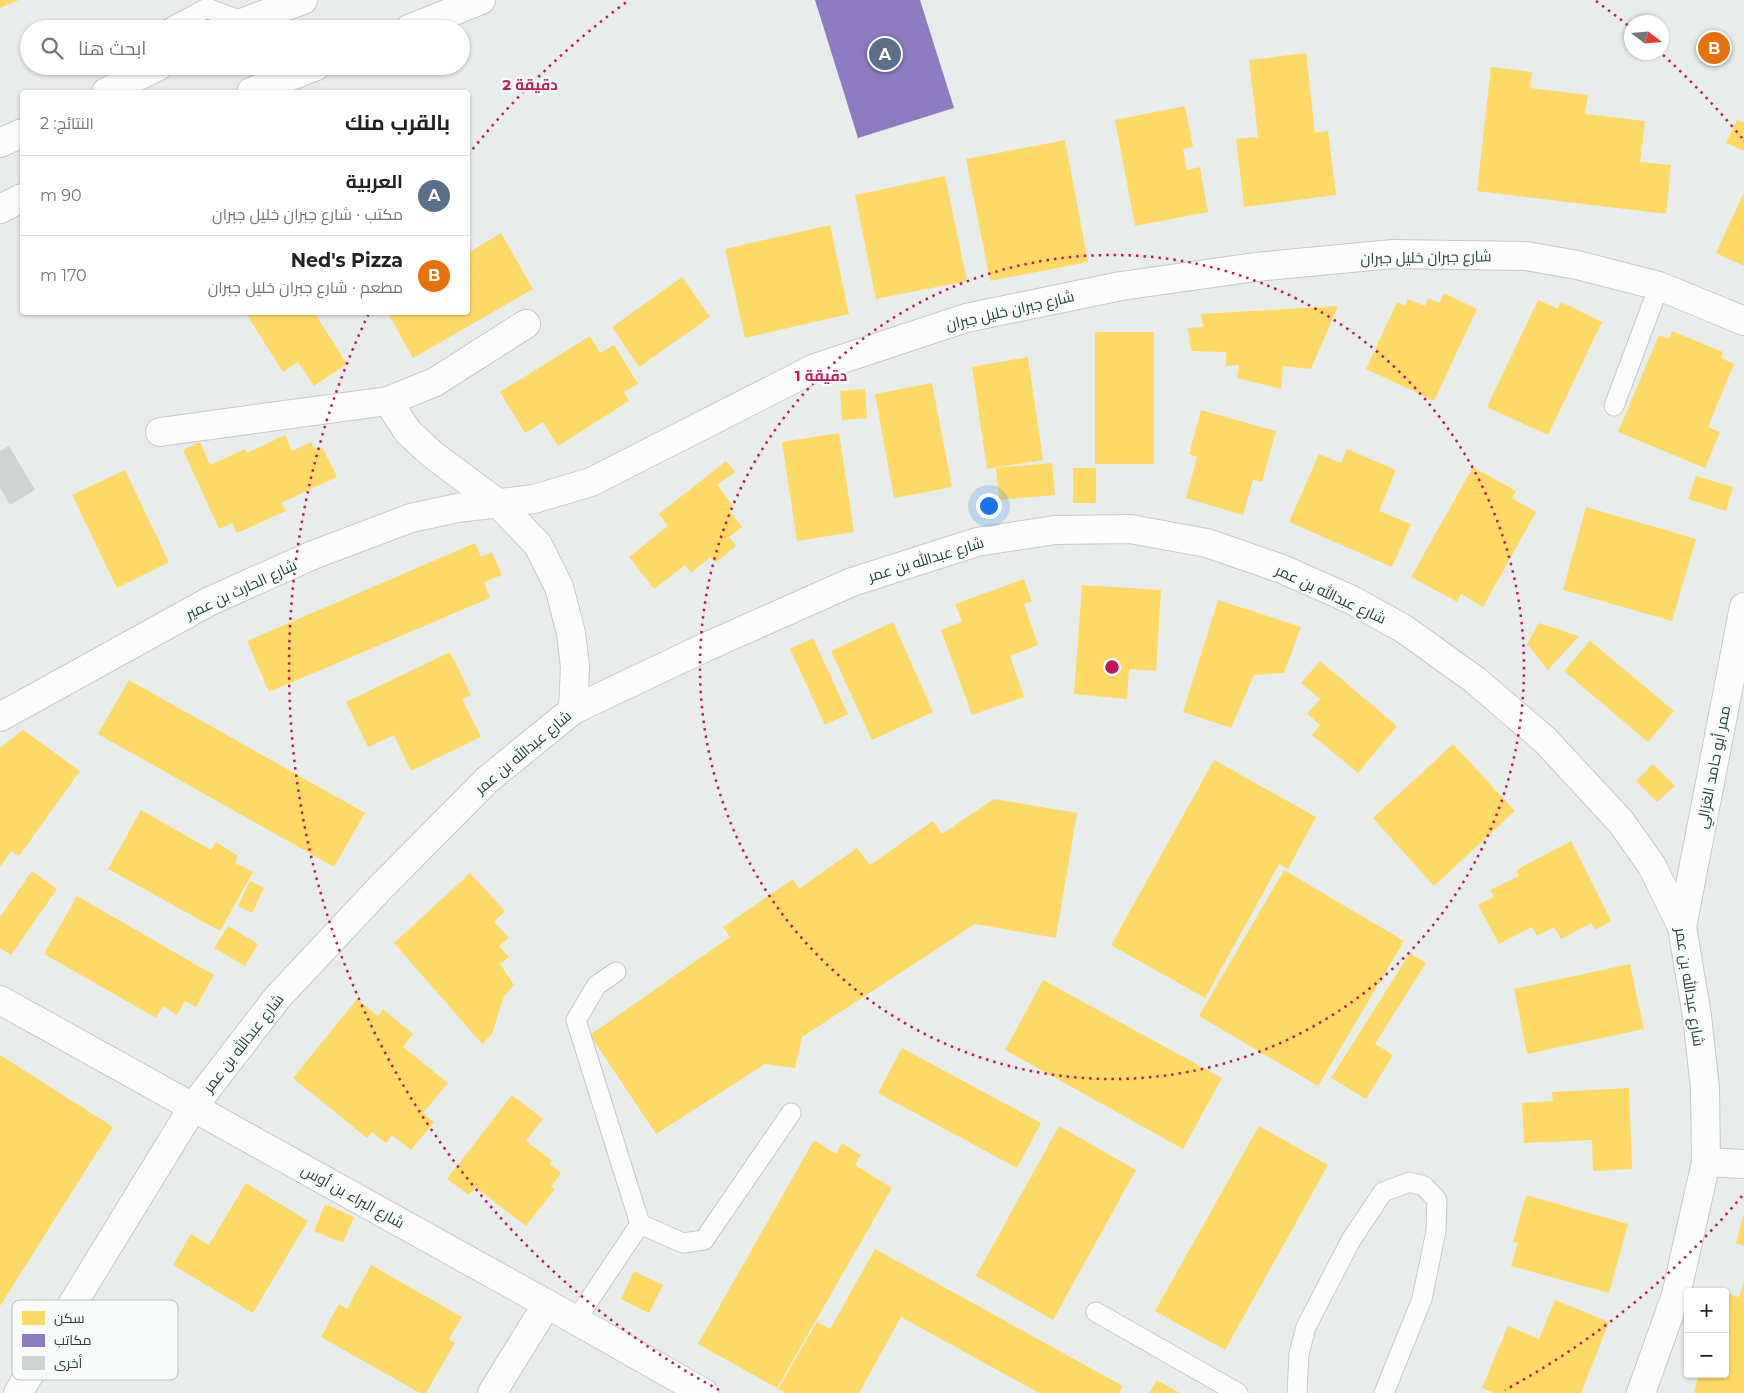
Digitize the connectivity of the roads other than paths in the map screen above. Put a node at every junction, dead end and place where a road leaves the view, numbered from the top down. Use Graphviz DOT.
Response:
graph roads {
  1 [pos="303,0"];
  2 [pos="481,0"];
  3 [pos="185,20"];
  4 [pos="229,20"];
  5 [pos="251,20"];
  6 [pos="431,20"];
  7 [pos="138,75"];
  8 [pos="294,75"];
  9 [pos="110,90"];
  10 [pos="256,90"];
  11 [pos="20,133"];
  12 [pos="0,143"];
  13 [pos="20,199"];
  14 [pos="0,209"];
  15 [pos="1659,286"];
  16 [pos="1744,321"];
  17 [pos="526,324"];
  18 [pos="388,401"];
  19 [pos="1614,406"];
  20 [pos="160,432"];
  21 [pos="499,504"];
  22 [pos="1744,607"];
  23 [pos="573,710"];
  24 [pos="0,717"];
  25 [pos="1682,927"];
  26 [pos="616,972"];
  27 [pos="0,1000"];
  28 [pos="193,1106"];
  29 [pos="791,1113"];
  30 [pos="1706,1162"];
  31 [pos="1744,1164"];
  32 [pos="640,1224"];
  33 [pos="75,1300"];
  34 [pos="547,1304"];
  35 [pos="1096,1312"];
  36 [pos="576,1320"];
  37 [pos="26,1380"];
  38 [pos="18,1393"];
  39 [pos="492,1393"];
  40 [pos="704,1393"];
  41 [pos="1238,1393"];
  42 [pos="1297,1393"];
  43 [pos="1384,1393"];
  44 [pos="1641,1393"];
  1 -- 5 [label="street"];
  2 -- 6 [label="street"];
  3 -- 4 [label="lane"];
  7 -- 9 [label="street"];
  8 -- 10 [label="street"];
  11 -- 12 [label="street"];
  13 -- 14 [label="street"];
  15 -- 16 [label="street, شارع جبران خليل جبران"];
  15 -- 19 [label="lane"];
  15 -- 21 [label="street, شارع جبران خليل جبران"];
  17 -- 18 [label="street"];
  18 -- 20 [label="street"];
  18 -- 21 [label="street"];
  21 -- 23 [label="street"];
  21 -- 24 [label="street, شارع الحارث بن عمير"];
  22 -- 25 [label="street, ممر أبو حامد الغزالي"];
  23 -- 25 [label="street, شارع عبدالله بن عمر"];
  23 -- 28 [label="street, شارع عبدالله بن عمر"];
  25 -- 30 [label="street, شارع عبدالله بن عمر"];
  26 -- 32 [label="lane"];
  27 -- 28 [label="street, شارع البراء بن أوس"];
  28 -- 33 [label="street, شارع عبدالله بن عمر"];
  28 -- 34 [label="street, شارع البراء بن أوس"];
  29 -- 32 [label="lane"];
  30 -- 31 [label="street"];
  30 -- 44 [label="street, شارع عبدالله بن عمر"];
  32 -- 36 [label="lane"];
  34 -- 36 [label="street, شارع البراء بن أوس"];
  34 -- 39 [label="street"];
  35 -- 41 [label="lane"];
  36 -- 40 [label="street, شارع البراء بن أوس"];
  37 -- 38 [label="street, شارع عبدالله بن عمر"];
  42 -- 43 [label="lane"];
}
